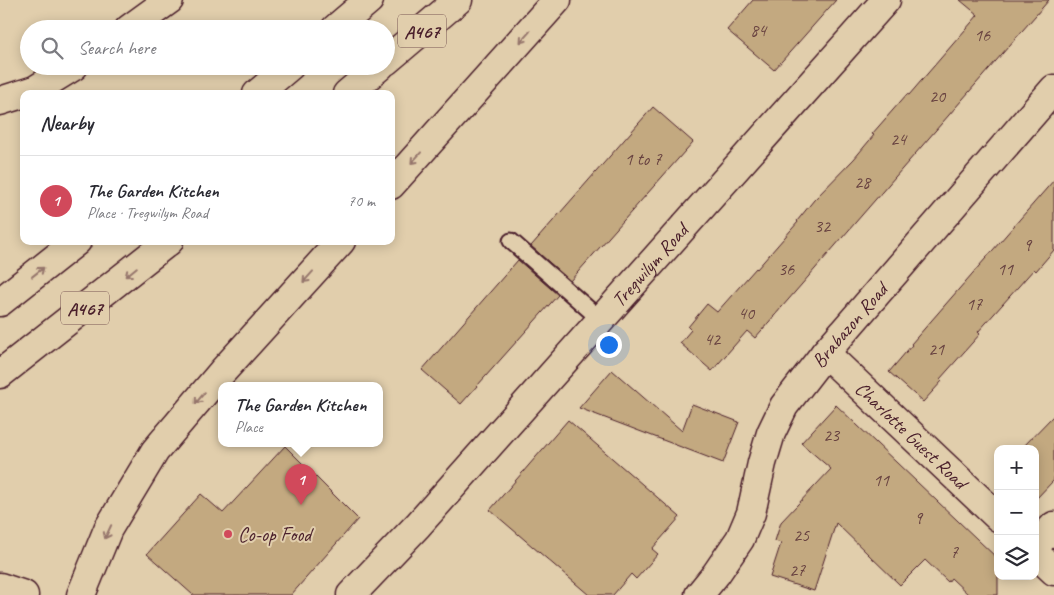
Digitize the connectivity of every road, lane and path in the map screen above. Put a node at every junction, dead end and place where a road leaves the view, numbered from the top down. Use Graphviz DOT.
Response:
graph roads {
  1 [pos="169,0"];
  2 [pos="369,0"];
  3 [pos="458,0"];
  4 [pos="557,0"];
  5 [pos="886,0"];
  6 [pos="142,20"];
  7 [pos="346,20"];
  8 [pos="395,53"];
  9 [pos="59,75"];
  10 [pos="279,75"];
  11 [pos="369,75"];
  12 [pos="35,90"];
  13 [pos="262,90"];
  14 [pos="352,90"];
  15 [pos="1053,91"];
  16 [pos="20,95"];
  17 [pos="0,101"];
  18 [pos="395,181"];
  19 [pos="511,241"];
  20 [pos="72,245"];
  21 [pos="164,245"];
  22 [pos="337,245"];
  23 [pos="0,302"];
  24 [pos="601,320"];
  25 [pos="825,353"];
  26 [pos="0,374"];
  27 [pos="994,513"];
  28 [pos="1054,526"];
  29 [pos="1039,542"];
  30 [pos="1039,557"];
  31 [pos="1054,571"];
  32 [pos="0,587"];
  33 [pos="24,595"];
  34 [pos="82,595"];
  35 [pos="352,595"];
  36 [pos="699,595"];
  1 -- 6 [label="street"];
  2 -- 7 [label="street"];
  3 -- 8 [label="street, A467"];
  4 -- 18 [label="street, one-way"];
  5 -- 24 [label="street, Tregwilym Road"];
  9 -- 12 [label="street"];
  10 -- 13 [label="street"];
  11 -- 14 [label="street, A467"];
  15 -- 25 [label="street, Brabazon Road"];
  16 -- 17 [label="street"];
  19 -- 24 [label="lane"];
  23 -- 20 [label="street, A467, one-way"];
  21 -- 26 [label="street, A467, one-way"];
  22 -- 34 [label="street, one-way"];
  24 -- 35 [label="street, Tregwilym Road"];
  25 -- 27 [label="street, Charlotte Guest Road"];
  25 -- 36 [label="street, Brabazon Road"];
  28 -- 29 [label="street"];
  30 -- 31 [label="street"];
  32 -- 33 [label="street"];
}
